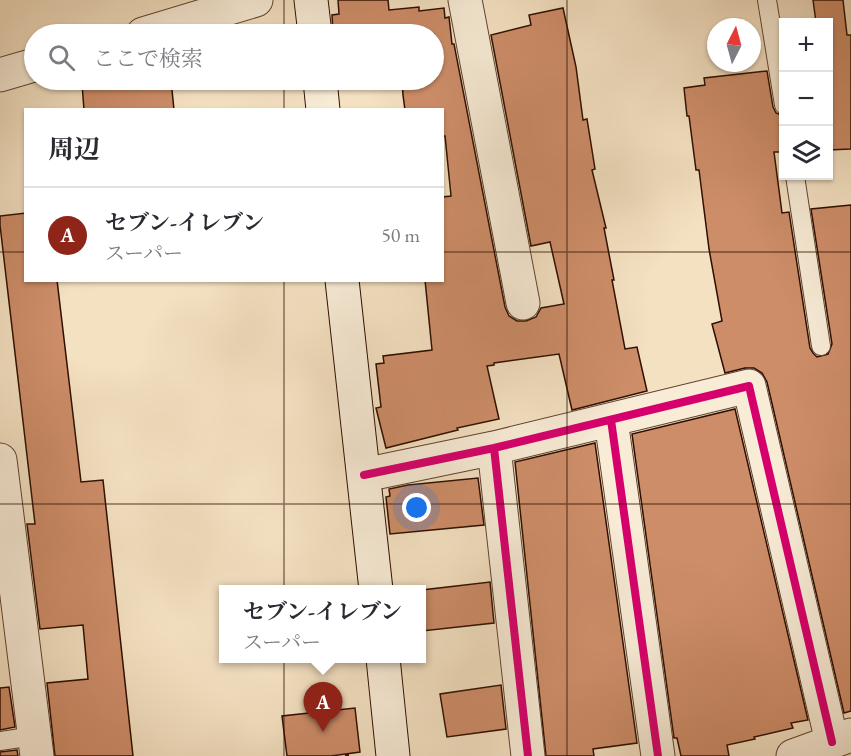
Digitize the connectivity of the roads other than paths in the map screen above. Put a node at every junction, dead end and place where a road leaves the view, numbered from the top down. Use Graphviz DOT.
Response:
graph roads {
  1 [pos="256,0"];
  2 [pos="311,0"];
  3 [pos="465,0"];
  4 [pos="767,0"];
  5 [pos="176,24"];
  6 [pos="314,24"];
  7 [pos="24,68"];
  8 [pos="0,75"];
  9 [pos="779,79"];
  10 [pos="321,90"];
  11 [pos="323,108"];
  12 [pos="796,180"];
  13 [pos="342,282"];
  14 [pos="523,303"];
  15 [pos="821,346"];
  16 [pos="611,420"];
  17 [pos="494,448"];
  18 [pos="0,460"];
  19 [pos="364,475"];
  20 [pos="375,585"];
  21 [pos="384,663"];
  22 [pos="841,738"];
  23 [pos="0,741"];
  24 [pos="36,746"];
  25 [pos="393,756"];
  26 [pos="528,756"];
  27 [pos="658,756"];
  28 [pos="793,756"];
  1 -- 5 [label="street"];
  2 -- 6 [label="street"];
  3 -- 14 [label="street"];
  4 -- 9 [label="lane"];
  7 -- 8 [label="street"];
  10 -- 11 [label="street"];
  12 -- 15 [label="lane"];
  13 -- 19 [label="street"];
  16 -- 17 [label="street"];
  16 -- 22 [label="street"];
  16 -- 27 [label="street"];
  17 -- 19 [label="street"];
  17 -- 26 [label="street"];
  18 -- 24 [label="street"];
  19 -- 20 [label="street"];
  21 -- 25 [label="street"];
  22 -- 28 [label="street"];
  23 -- 24 [label="lane"];
}
